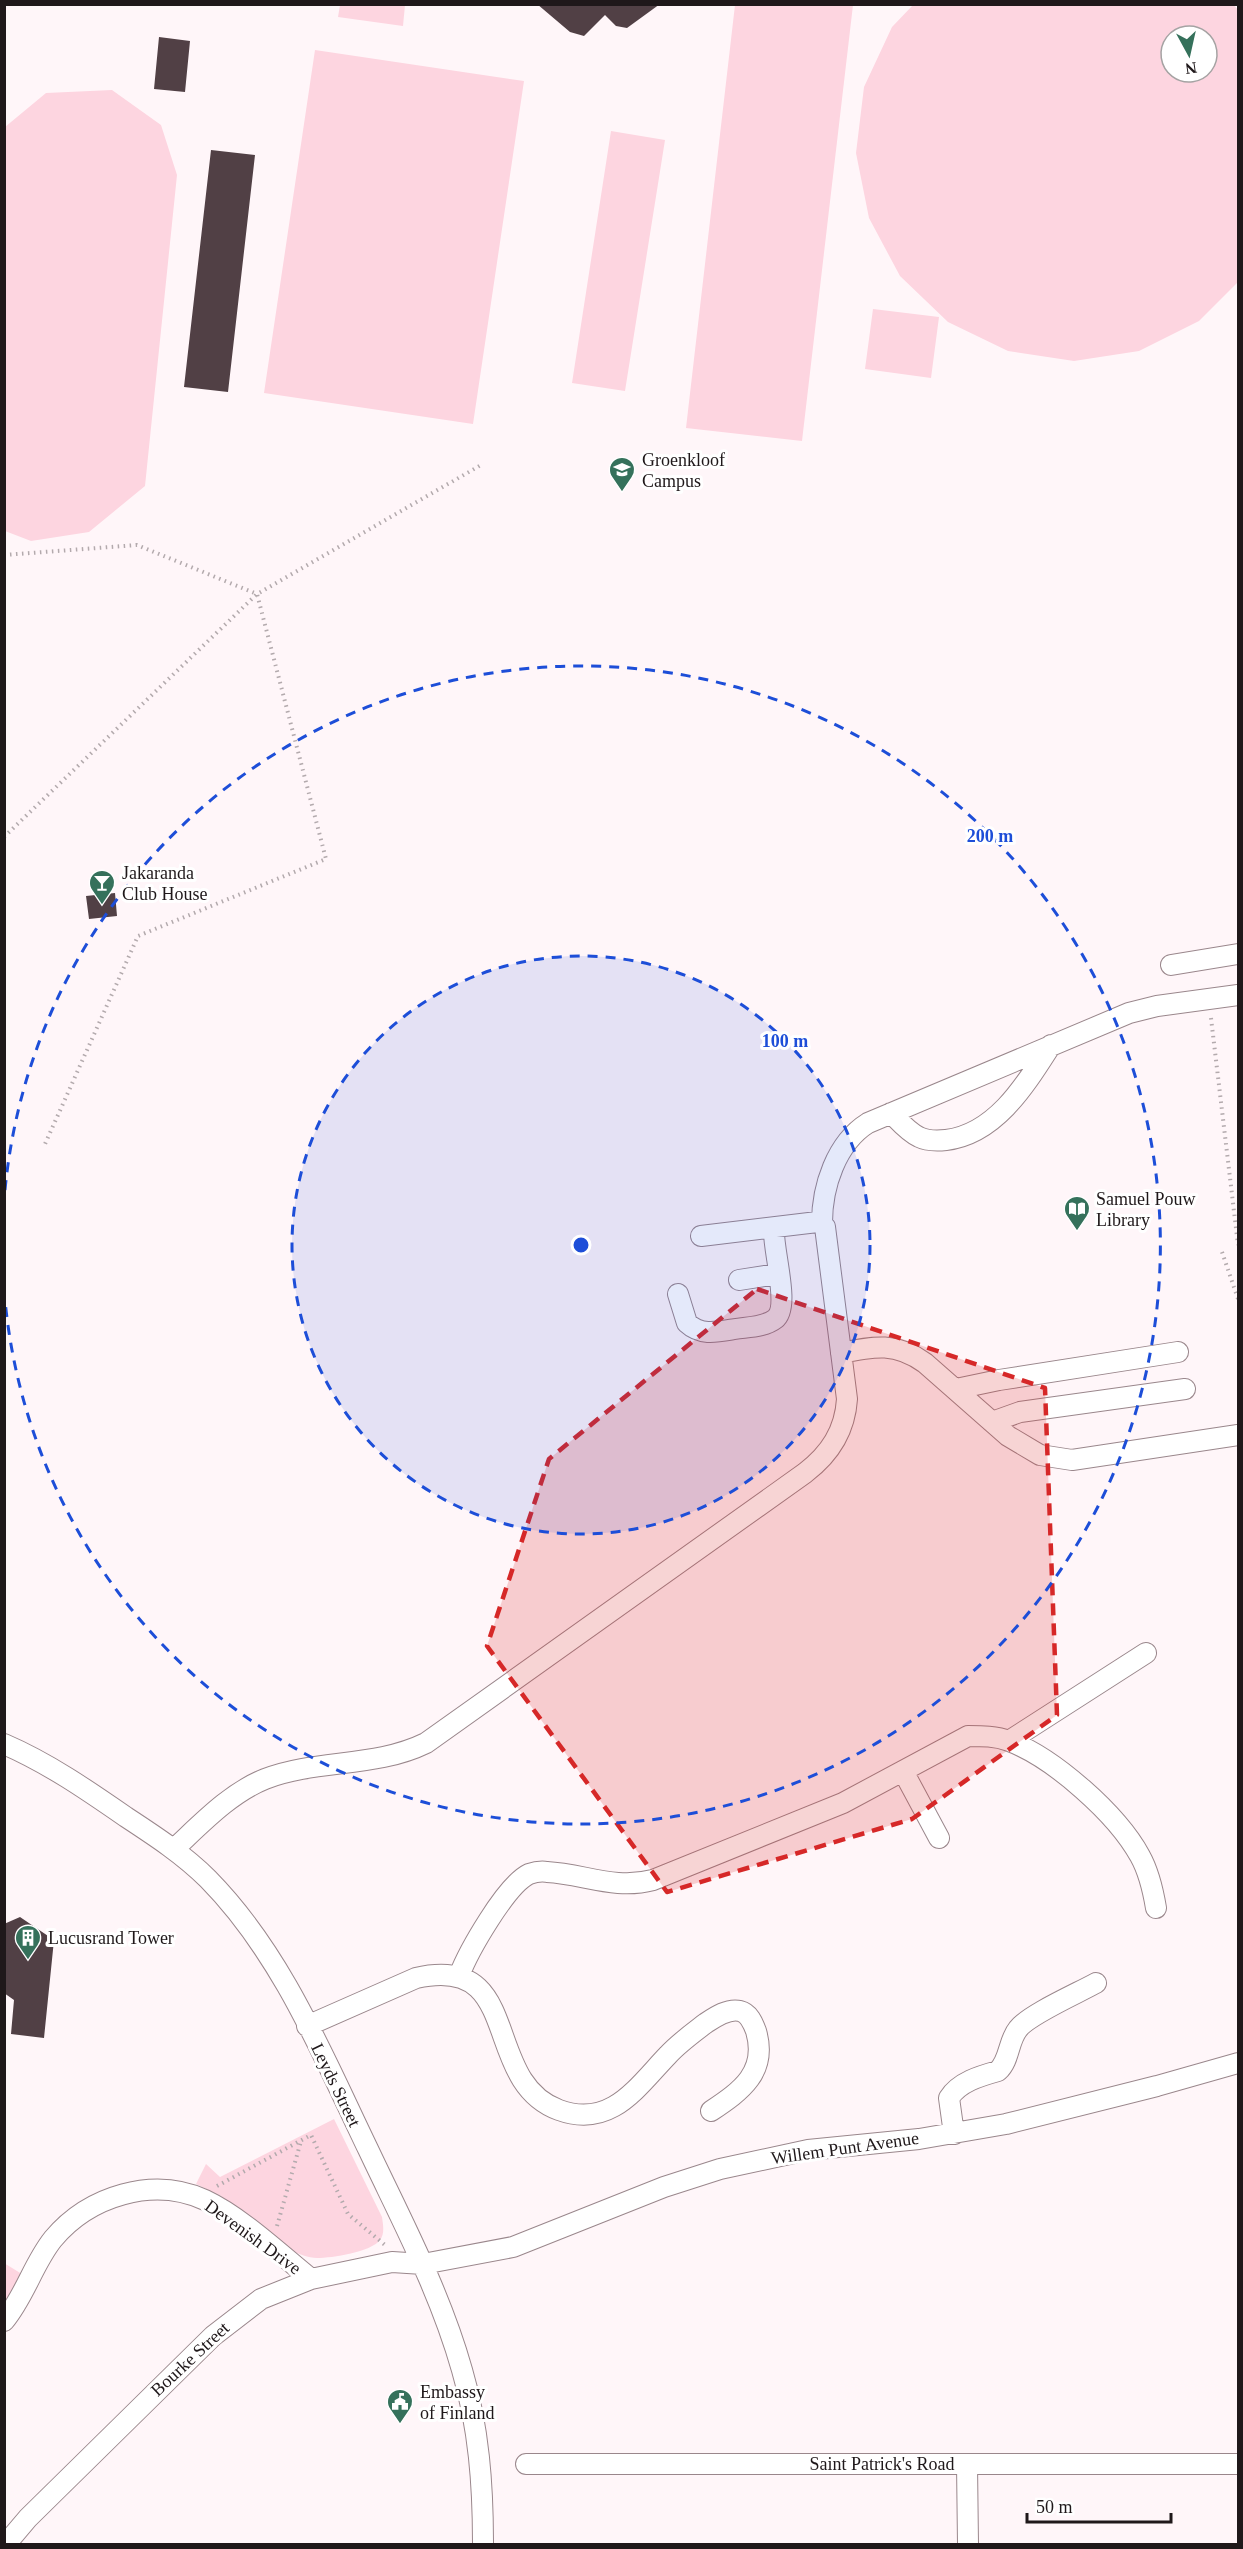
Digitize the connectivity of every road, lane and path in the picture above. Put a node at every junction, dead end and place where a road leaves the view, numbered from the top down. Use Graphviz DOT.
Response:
graph roads {
  1 [pos="481,465"];
  2 [pos="4,555"];
  3 [pos="257,594"];
  4 [pos="4,837"];
  5 [pos="1239,954"];
  6 [pos="1171,965"];
  7 [pos="1239,995"];
  8 [pos="1209,999"];
  9 [pos="1051,1045"];
  10 [pos="891,1113"];
  11 [pos="45,1143"];
  12 [pos="822,1223"];
  13 [pos="774,1228"];
  14 [pos="701,1236"];
  15 [pos="1239,1245"];
  16 [pos="1222,1252"];
  17 [pos="778,1274"];
  18 [pos="739,1280"];
  19 [pos="678,1294"];
  20 [pos="1239,1299"];
  21 [pos="1178,1352"];
  22 [pos="841,1353"];
  23 [pos="956,1389"];
  24 [pos="1185,1389"];
  25 [pos="992,1422"];
  26 [pos="1239,1435"];
  27 [pos="1146,1653"];
  28 [pos="1009,1741"];
  29 [pos="4,1744"];
  30 [pos="903,1771"];
  31 [pos="939,1838"];
  32 [pos="174,1849"];
  33 [pos="1156,1908"];
  34 [pos="459,1976"];
  35 [pos="1096,1983"];
  36 [pos="307,2026"];
  37 [pos="1239,2063"];
  38 [pos="711,2111"];
  39 [pos="954,2134"];
  40 [pos="301,2140"];
  41 [pos="197,2197"];
  42 [pos="271,2247"];
  43 [pos="415,2263"];
  44 [pos="311,2279"];
  45 [pos="4,2321"];
  46 [pos="526,2464"];
  47 [pos="967,2464"];
  48 [pos="1239,2464"];
  49 [pos="6,2544"];
  50 [pos="483,2544"];
  51 [pos="968,2544"];
  1 -- 3 [label="path"];
  2 -- 3 [label="path"];
  3 -- 4 [label="path"];
  3 -- 11 [label="path"];
  5 -- 6 [label="street"];
  7 -- 8 [label="street"];
  8 -- 9 [label="street"];
  8 -- 15 [label="path"];
  9 -- 10 [label="street"];
  9 -- 10 [label="street"];
  10 -- 12 [label="street"];
  12 -- 13 [label="street"];
  12 -- 22 [label="street"];
  13 -- 14 [label="street"];
  13 -- 17 [label="street"];
  16 -- 20 [label="path"];
  17 -- 18 [label="street"];
  17 -- 19 [label="street"];
  21 -- 23 [label="street"];
  22 -- 23 [label="street"];
  22 -- 32 [label="street"];
  23 -- 25 [label="street"];
  24 -- 25 [label="street"];
  25 -- 26 [label="street"];
  27 -- 28 [label="street"];
  28 -- 30 [label="street"];
  28 -- 33 [label="street"];
  29 -- 32 [label="street, Leyds Street"];
  30 -- 31 [label="street"];
  30 -- 34 [label="street"];
  32 -- 36 [label="street, Leyds Street"];
  34 -- 36 [label="street"];
  34 -- 38 [label="street"];
  35 -- 39 [label="street"];
  36 -- 43 [label="street, Leyds Street"];
  37 -- 39 [label="street, Willem Punt Avenue"];
  39 -- 43 [label="street, Willem Punt Avenue"];
  40 -- 41 [label="path"];
  40 -- 42 [label="path"];
  40 -- 43 [label="path"];
  41 -- 42 [label="street, Devenish Drive"];
  41 -- 45 [label="street, Devenish Drive"];
  42 -- 44 [label="street, Devenish Drive"];
  43 -- 44 [label="street, Bourke Street"];
  43 -- 50 [label="street, Leyds Street"];
  44 -- 49 [label="street, Bourke Street"];
  46 -- 47 [label="street, Saint Patrick's Road"];
  47 -- 48 [label="street, Saint Patrick's Road"];
  47 -- 51 [label="street"];
}
